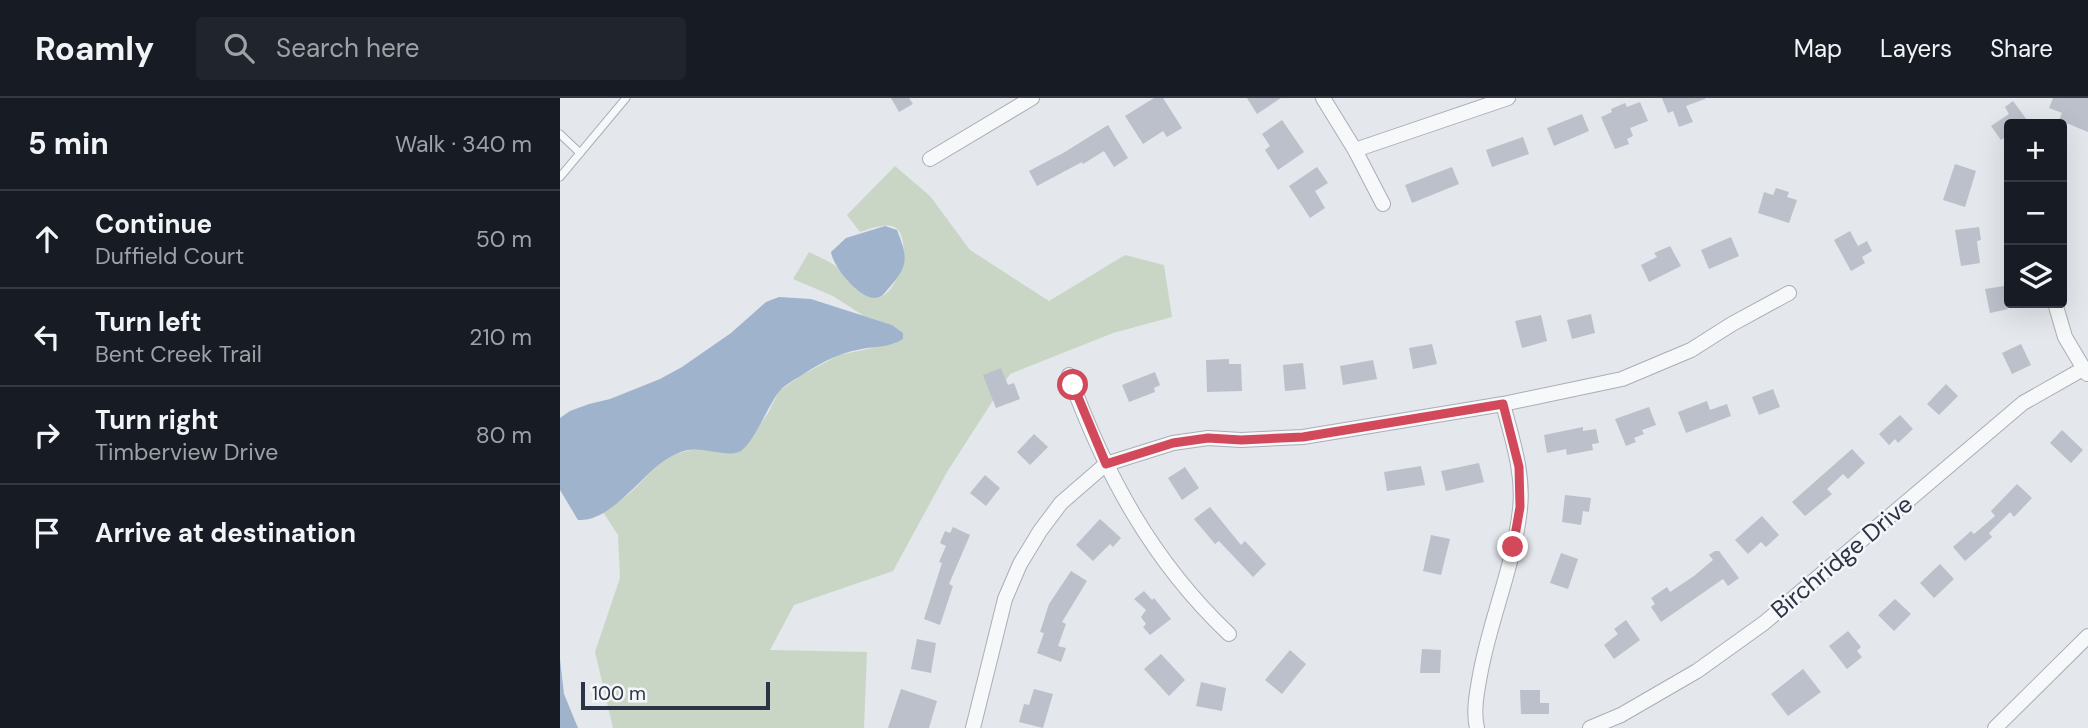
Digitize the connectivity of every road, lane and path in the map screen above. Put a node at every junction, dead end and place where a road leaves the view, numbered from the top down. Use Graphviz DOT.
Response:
graph roads {
  1 [pos="626,98"];
  2 [pos="1032,98"];
  3 [pos="1323,98"];
  4 [pos="1508,98"];
  5 [pos="560,134"];
  6 [pos="1355,150"];
  7 [pos="580,153"];
  8 [pos="930,159"];
  9 [pos="560,177"];
  10 [pos="1383,204"];
  11 [pos="1789,293"];
  12 [pos="2056,308"];
  13 [pos="2085,372"];
  14 [pos="1069,375"];
  15 [pos="1503,404"];
  16 [pos="1106,464"];
  17 [pos="1229,634"];
  18 [pos="2088,636"];
  19 [pos="973,728"];
  20 [pos="1476,728"];
  21 [pos="1590,728"];
  22 [pos="1995,728"];
  1 -- 7 [label="lane"];
  2 -- 8 [label="street"];
  3 -- 6 [label="street"];
  4 -- 6 [label="street"];
  5 -- 7 [label="lane"];
  6 -- 10 [label="street"];
  7 -- 9 [label="lane"];
  11 -- 15 [label="street"];
  12 -- 13 [label="street"];
  13 -- 21 [label="street, Birchridge Drive"];
  14 -- 16 [label="street"];
  15 -- 16 [label="street"];
  15 -- 20 [label="street"];
  16 -- 17 [label="street"];
  16 -- 19 [label="street"];
  18 -- 22 [label="street"];
}
